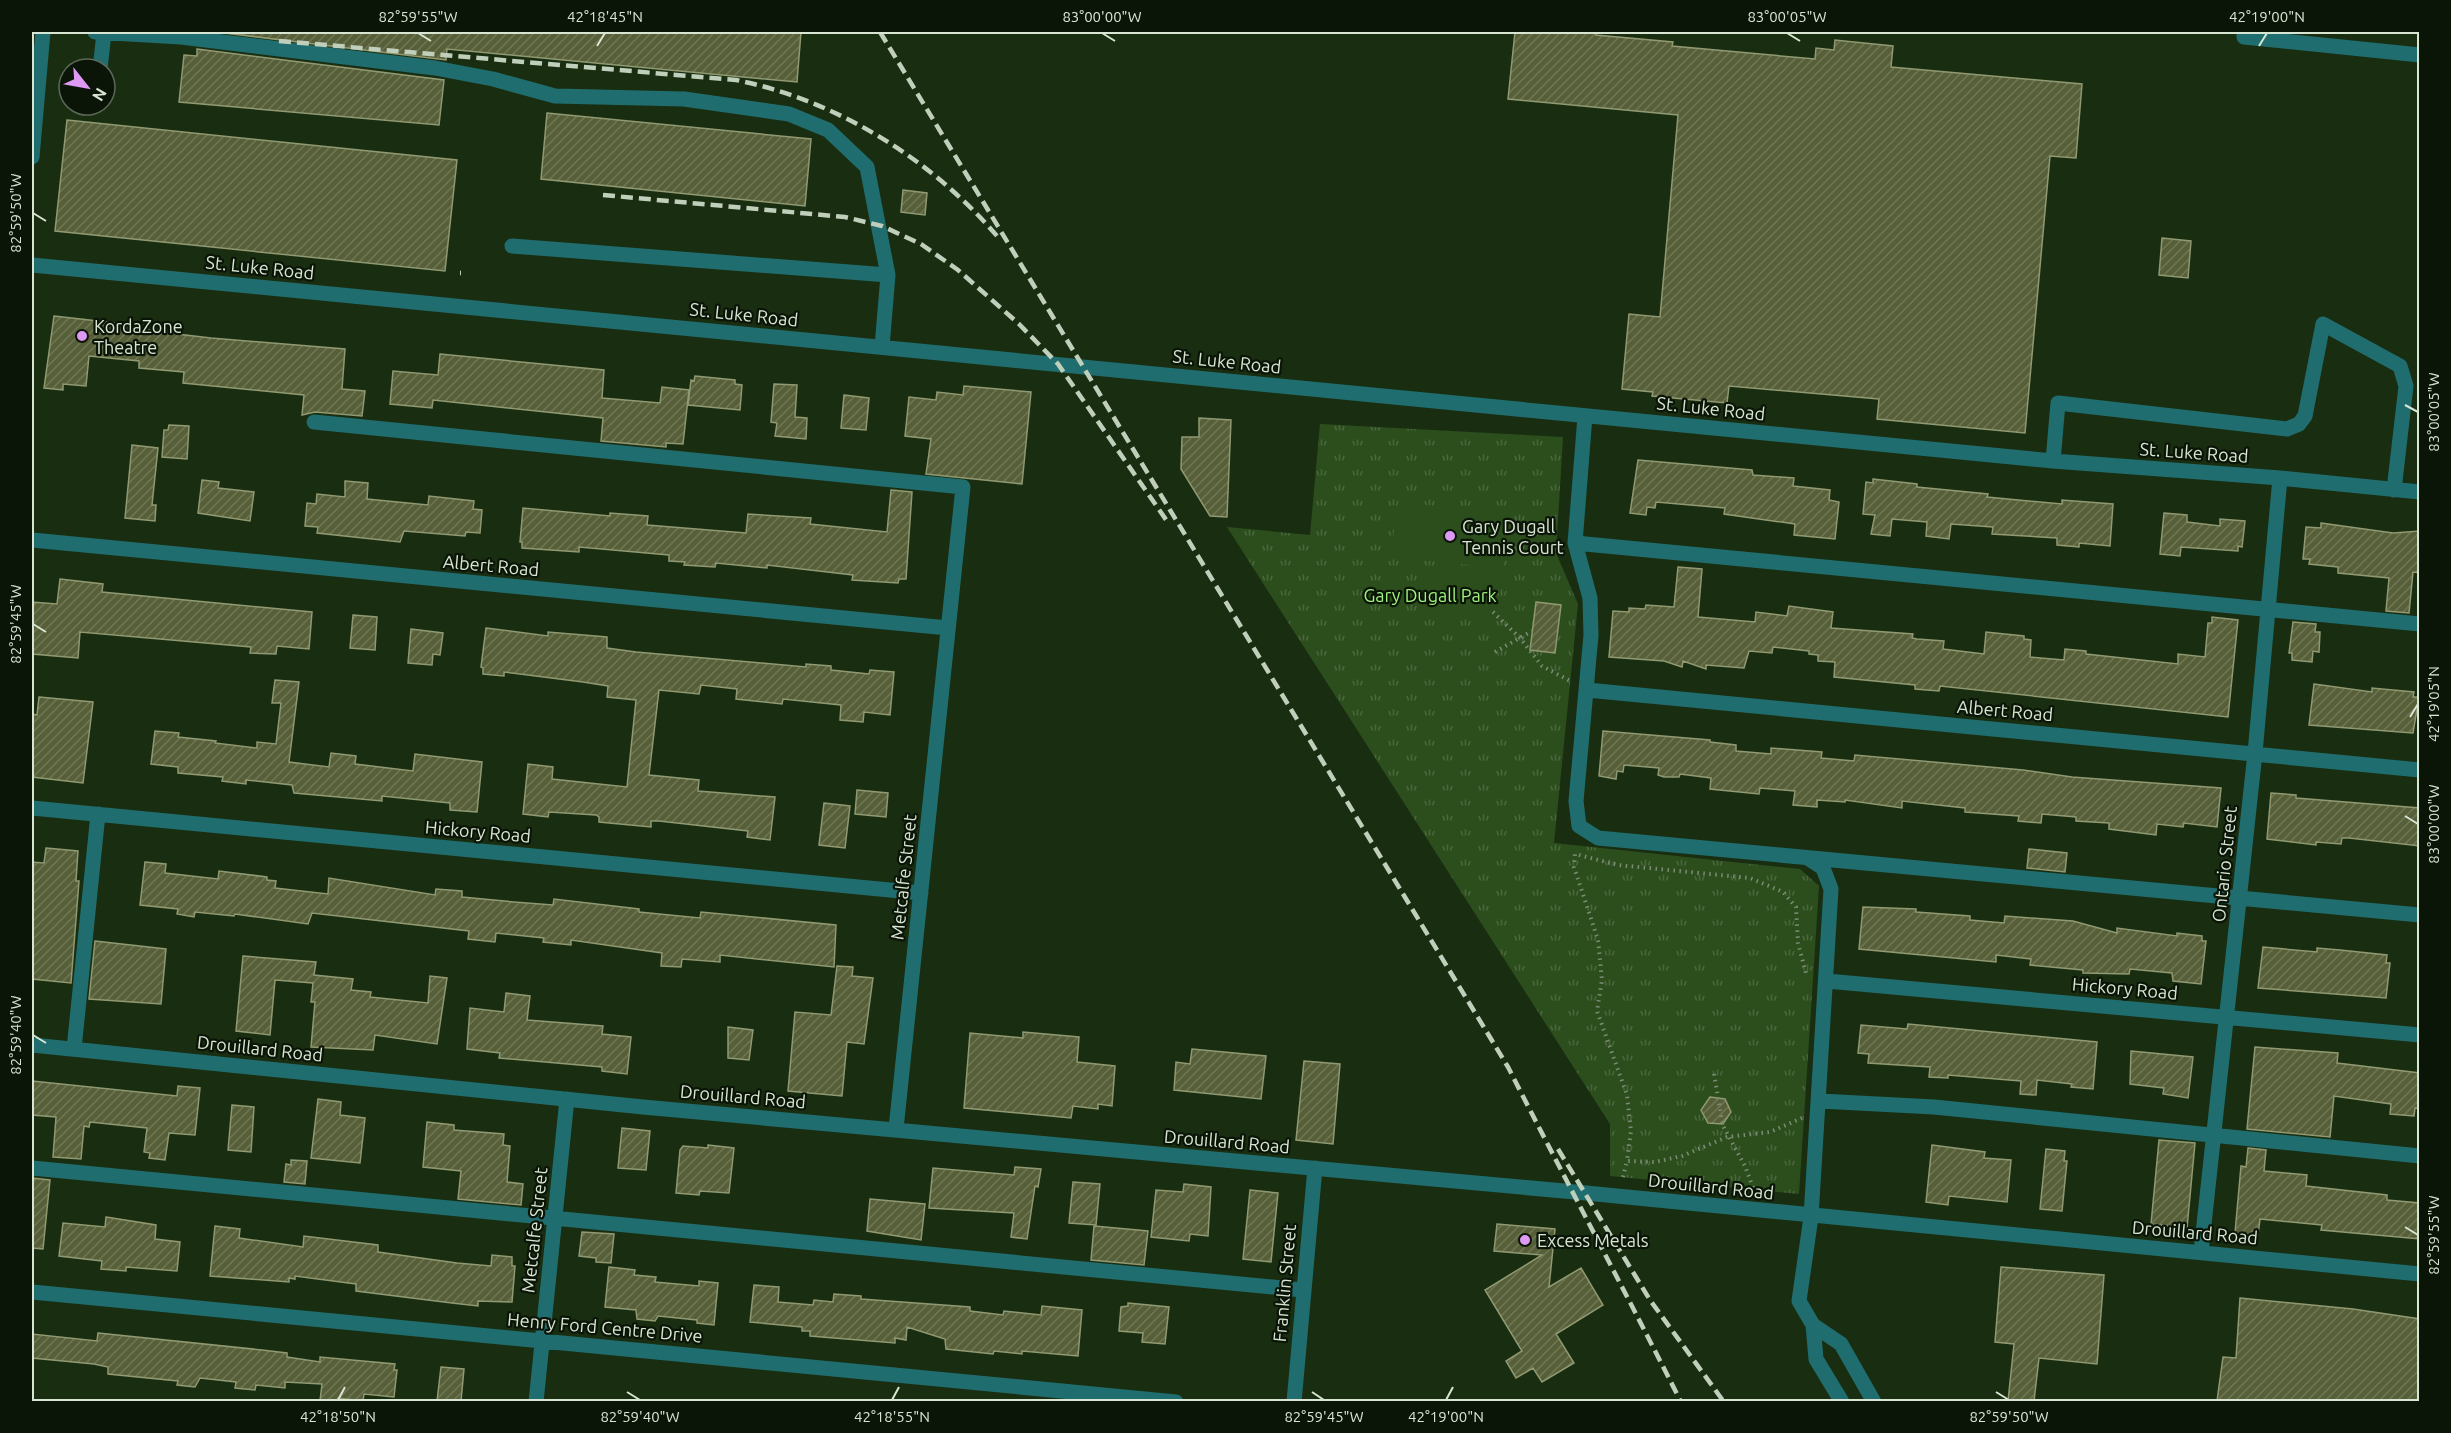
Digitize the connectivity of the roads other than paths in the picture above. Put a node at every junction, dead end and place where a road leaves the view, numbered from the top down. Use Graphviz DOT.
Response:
graph roads {
  1 [pos="43,32"];
  2 [pos="99,32"];
  3 [pos="2244,32"];
  4 [pos="2420,55"];
  5 [pos="100,57"];
  6 [pos="36,68"];
  7 [pos="32,157"];
  8 [pos="512,246"];
  9 [pos="32,265"];
  10 [pos="888,275"];
  11 [pos="882,347"];
  12 [pos="1585,416"];
  13 [pos="315,422"];
  14 [pos="2053,461"];
  15 [pos="2280,478"];
  16 [pos="2394,489"];
  17 [pos="2420,492"];
  18 [pos="32,540"];
  19 [pos="1575,543"];
  20 [pos="2267,610"];
  21 [pos="2420,624"];
  22 [pos="948,628"];
  23 [pos="1587,690"];
  24 [pos="2255,753"];
  25 [pos="2420,770"];
  26 [pos="32,807"];
  27 [pos="98,814"];
  28 [pos="1806,857"];
  29 [pos="921,892"];
  30 [pos="2240,898"];
  31 [pos="2420,915"];
  32 [pos="1827,981"];
  33 [pos="2228,1016"];
  34 [pos="2420,1035"];
  35 [pos="32,1045"];
  36 [pos="74,1049"];
  37 [pos="567,1099"];
  38 [pos="1820,1101"];
  39 [pos="896,1129"];
  40 [pos="2214,1137"];
  41 [pos="2420,1156"];
  42 [pos="32,1168"];
  43 [pos="1314,1168"];
  44 [pos="1811,1217"];
  45 [pos="554,1219"];
  46 [pos="2201,1252"];
  47 [pos="2420,1274"];
  48 [pos="1303,1290"];
  49 [pos="32,1292"];
  50 [pos="1813,1325"];
  51 [pos="542,1341"];
  52 [pos="536,1401"];
  53 [pos="1176,1401"];
  54 [pos="1294,1401"];
  55 [pos="1842,1401"];
  56 [pos="1874,1401"];
  1 -- 6 [label="street"];
  2 -- 5 [label="street"];
  2 -- 10 [label="street"];
  3 -- 4 [label="street"];
  6 -- 7 [label="street"];
  8 -- 10 [label="street"];
  9 -- 11 [label="street, St. Luke Road"];
  10 -- 11 [label="street"];
  11 -- 12 [label="street, St. Luke Road"];
  12 -- 14 [label="street, St. Luke Road"];
  12 -- 19 [label="street"];
  13 -- 22 [label="street, Metcalfe Street"];
  14 -- 15 [label="street, St. Luke Road"];
  14 -- 16 [label="street"];
  15 -- 16 [label="street, St. Luke Road"];
  15 -- 20 [label="street, Ontario Street"];
  16 -- 17 [label="street, St. Luke Road"];
  18 -- 22 [label="street, Albert Road"];
  19 -- 20 [label="street"];
  19 -- 23 [label="street"];
  20 -- 21 [label="street"];
  20 -- 24 [label="street, Ontario Street"];
  22 -- 29 [label="street, Metcalfe Street"];
  23 -- 24 [label="street, Albert Road"];
  23 -- 28 [label="street"];
  24 -- 25 [label="street, Albert Road"];
  24 -- 30 [label="street, Ontario Street"];
  26 -- 27 [label="street, Hickory Road"];
  27 -- 29 [label="street, Hickory Road"];
  27 -- 36 [label="street"];
  28 -- 30 [label="street"];
  28 -- 32 [label="street"];
  29 -- 39 [label="street, Metcalfe Street"];
  30 -- 31 [label="street"];
  30 -- 33 [label="street, Ontario Street"];
  32 -- 33 [label="street, Hickory Road"];
  32 -- 38 [label="street"];
  33 -- 34 [label="street, Hickory Road"];
  33 -- 40 [label="street, Ontario Street"];
  35 -- 36 [label="street, Drouillard Road"];
  36 -- 37 [label="street, Drouillard Road"];
  37 -- 39 [label="street, Drouillard Road"];
  37 -- 45 [label="street, Metcalfe Street"];
  38 -- 40 [label="street"];
  38 -- 44 [label="street"];
  39 -- 43 [label="street, Drouillard Road"];
  40 -- 41 [label="street"];
  40 -- 46 [label="street, Ontario Street"];
  42 -- 45 [label="street"];
  43 -- 44 [label="street, Drouillard Road"];
  43 -- 48 [label="street, Franklin Street"];
  44 -- 46 [label="street, Drouillard Road"];
  44 -- 50 [label="street"];
  45 -- 48 [label="street"];
  45 -- 51 [label="street, Metcalfe Street"];
  46 -- 47 [label="street, Drouillard Road"];
  48 -- 54 [label="street, Franklin Street"];
  49 -- 51 [label="street, Henry Ford Centre Drive"];
  50 -- 55 [label="street"];
  50 -- 56 [label="street"];
  51 -- 52 [label="street, Metcalfe Street"];
  51 -- 53 [label="street, Henry Ford Centre Drive"];
}
